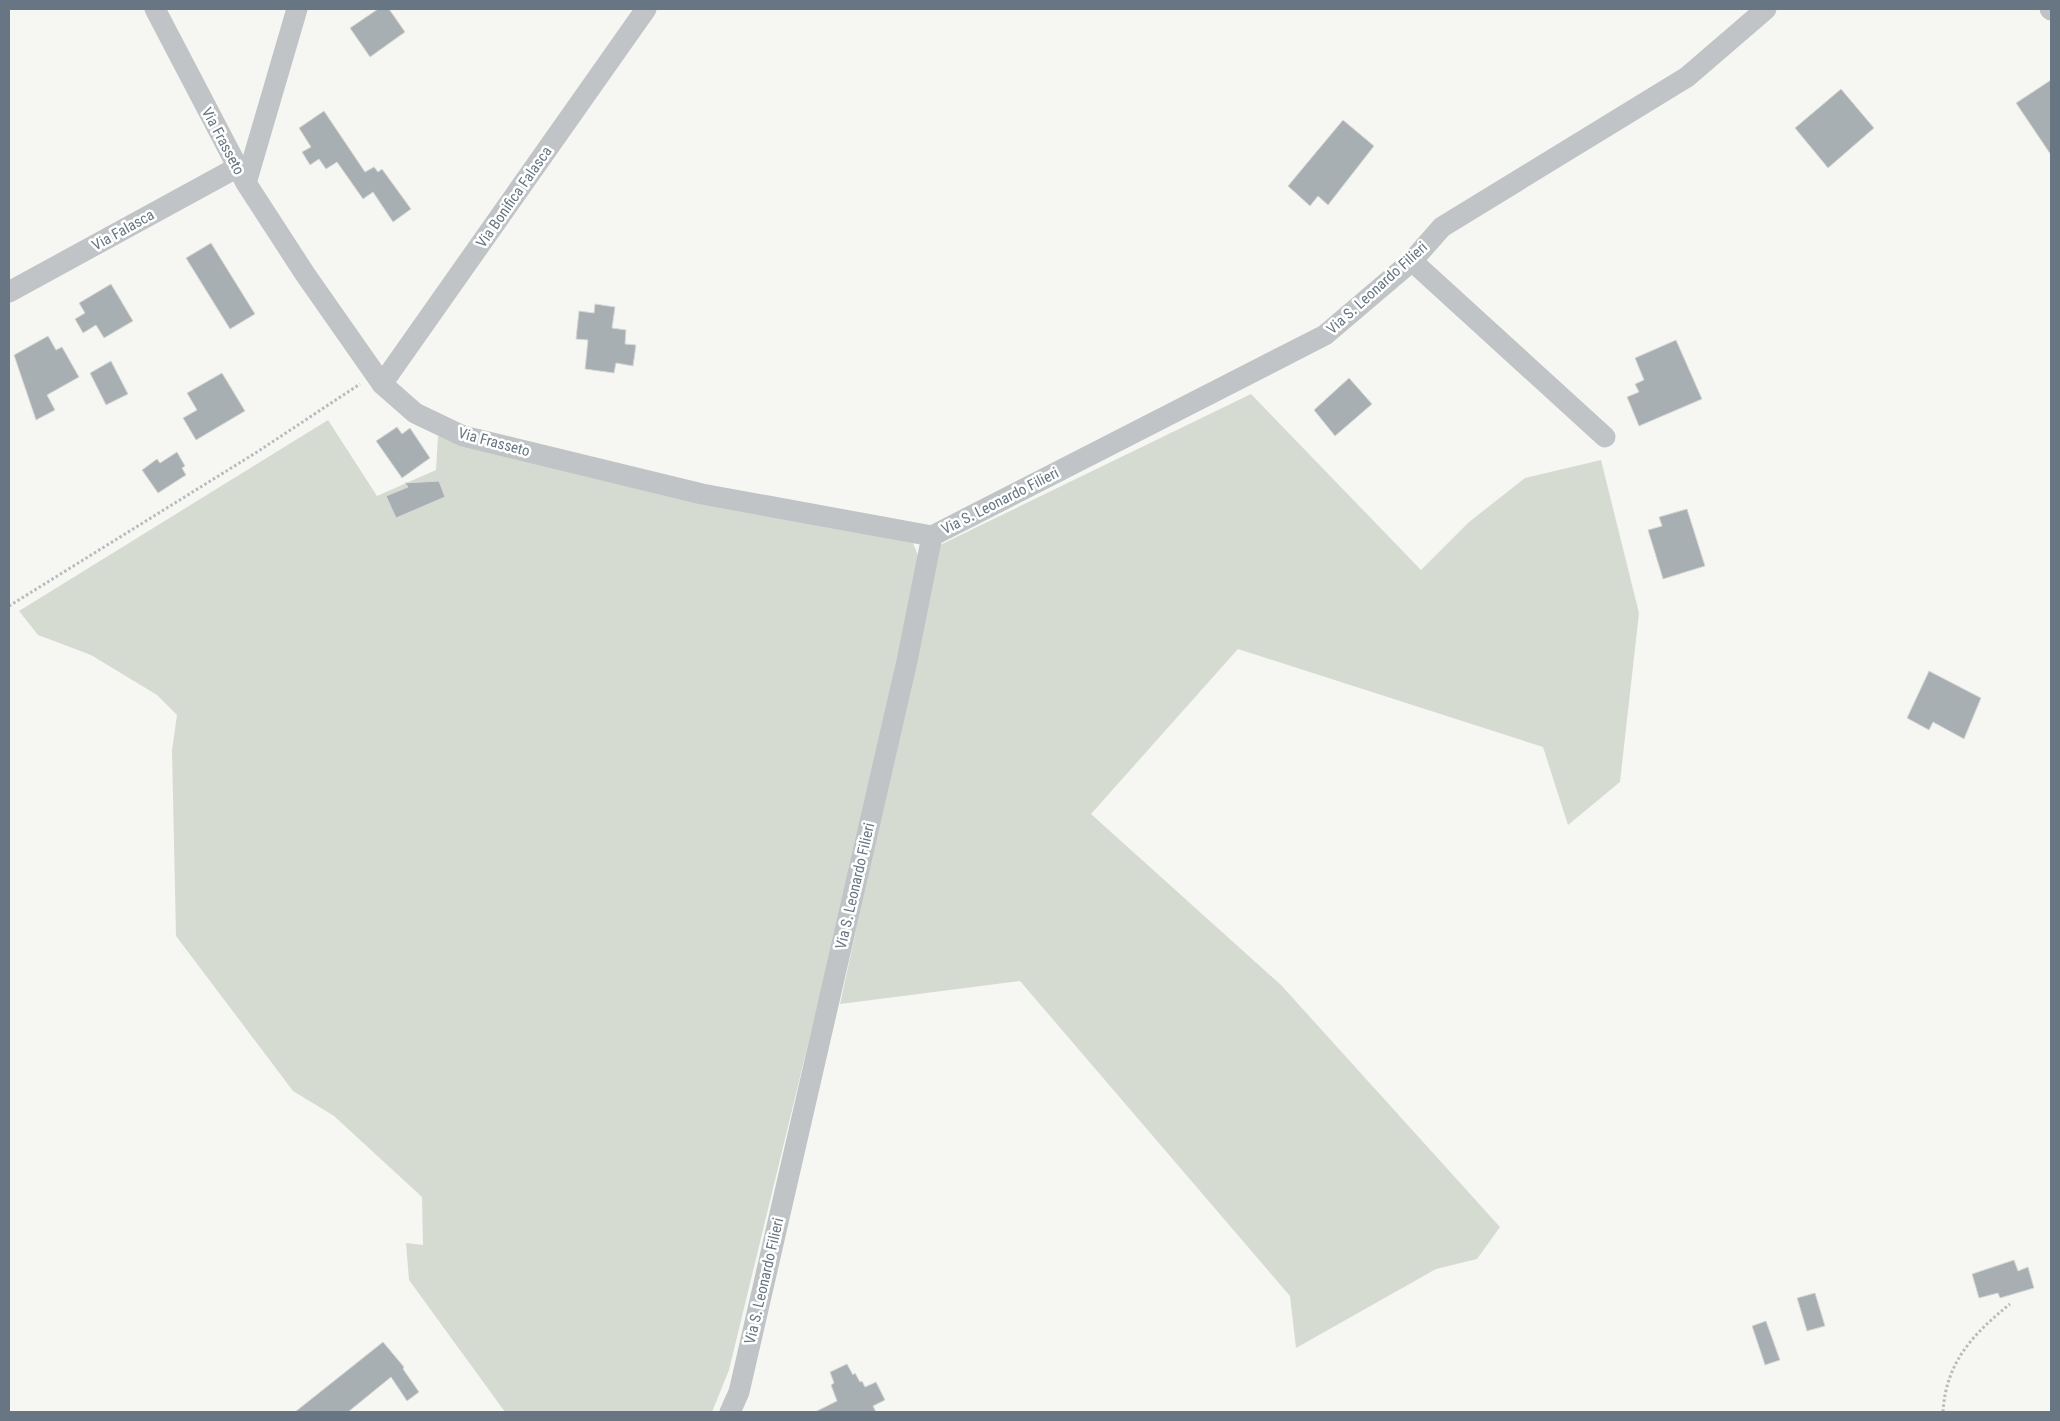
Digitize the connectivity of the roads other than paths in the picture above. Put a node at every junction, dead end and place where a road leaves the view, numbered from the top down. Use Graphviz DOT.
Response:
graph roads {
  1 [pos="155,9"];
  2 [pos="297,9"];
  3 [pos="646,9"];
  4 [pos="1766,9"];
  5 [pos="241,175"];
  6 [pos="1412,261"];
  7 [pos="9,292"];
  8 [pos="378,379"];
  9 [pos="1605,437"];
  10 [pos="932,536"];
  11 [pos="730,1412"];
  1 -- 5 [label="street, Via Frasseto"];
  2 -- 5 [label="street"];
  3 -- 8 [label="street, Via Bonifica Falasca"];
  4 -- 6 [label="street, Via S. Leonardo Filieri"];
  5 -- 7 [label="street, Via Falasca"];
  5 -- 8 [label="street, Via Frasseto"];
  6 -- 9 [label="street"];
  6 -- 10 [label="street, Via S. Leonardo Filieri"];
  8 -- 10 [label="street, Via Frasseto"];
  10 -- 11 [label="street, Via S. Leonardo Filieri"];
}
